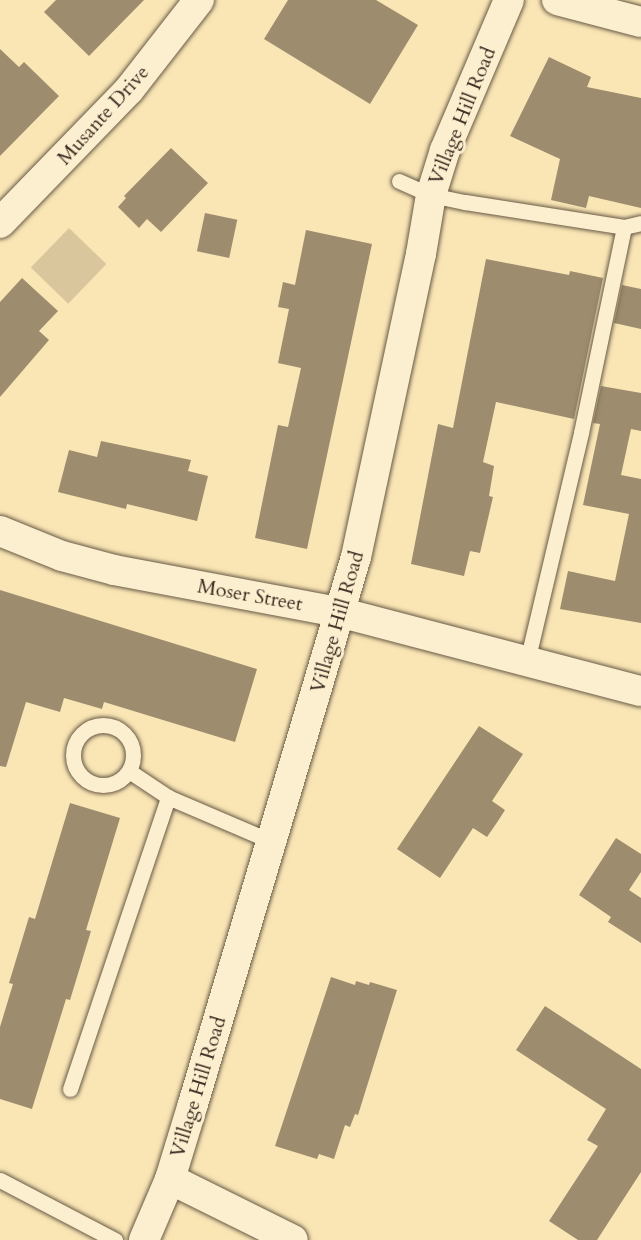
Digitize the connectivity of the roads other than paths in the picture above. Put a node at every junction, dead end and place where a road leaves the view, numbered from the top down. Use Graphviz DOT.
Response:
graph roads {
  1 [pos="199,0"];
  2 [pos="509,0"];
  3 [pos="557,0"];
  4 [pos="641,22"];
  5 [pos="399,182"];
  6 [pos="431,195"];
  7 [pos="0,223"];
  8 [pos="641,223"];
  9 [pos="624,227"];
  10 [pos="0,531"];
  11 [pos="339,612"];
  12 [pos="527,662"];
  13 [pos="641,691"];
  14 [pos="129,771"];
  15 [pos="168,797"];
  16 [pos="273,842"];
  17 [pos="70,1089"];
  18 [pos="170,1179"];
  19 [pos="0,1180"];
  20 [pos="115,1240"];
  21 [pos="144,1240"];
  22 [pos="293,1240"];
  1 -- 7 [label="street, Musante Drive"];
  2 -- 6 [label="street, Village Hill Road"];
  3 -- 4 [label="street"];
  5 -- 6 [label="lane"];
  6 -- 9 [label="lane"];
  6 -- 11 [label="street, Village Hill Road"];
  8 -- 9 [label="lane"];
  9 -- 12 [label="lane"];
  10 -- 11 [label="street, Moser Street"];
  11 -- 12 [label="street, Moser Street"];
  11 -- 16 [label="street, Village Hill Road"];
  12 -- 13 [label="street, Moser Street"];
  14 -- 14 [label="lane"];
  14 -- 15 [label="lane"];
  15 -- 16 [label="lane"];
  15 -- 17 [label="lane"];
  16 -- 18 [label="street, Village Hill Road"];
  18 -- 21 [label="street, Village Hill Road"];
  18 -- 22 [label="street"];
  19 -- 20 [label="lane"];
}
